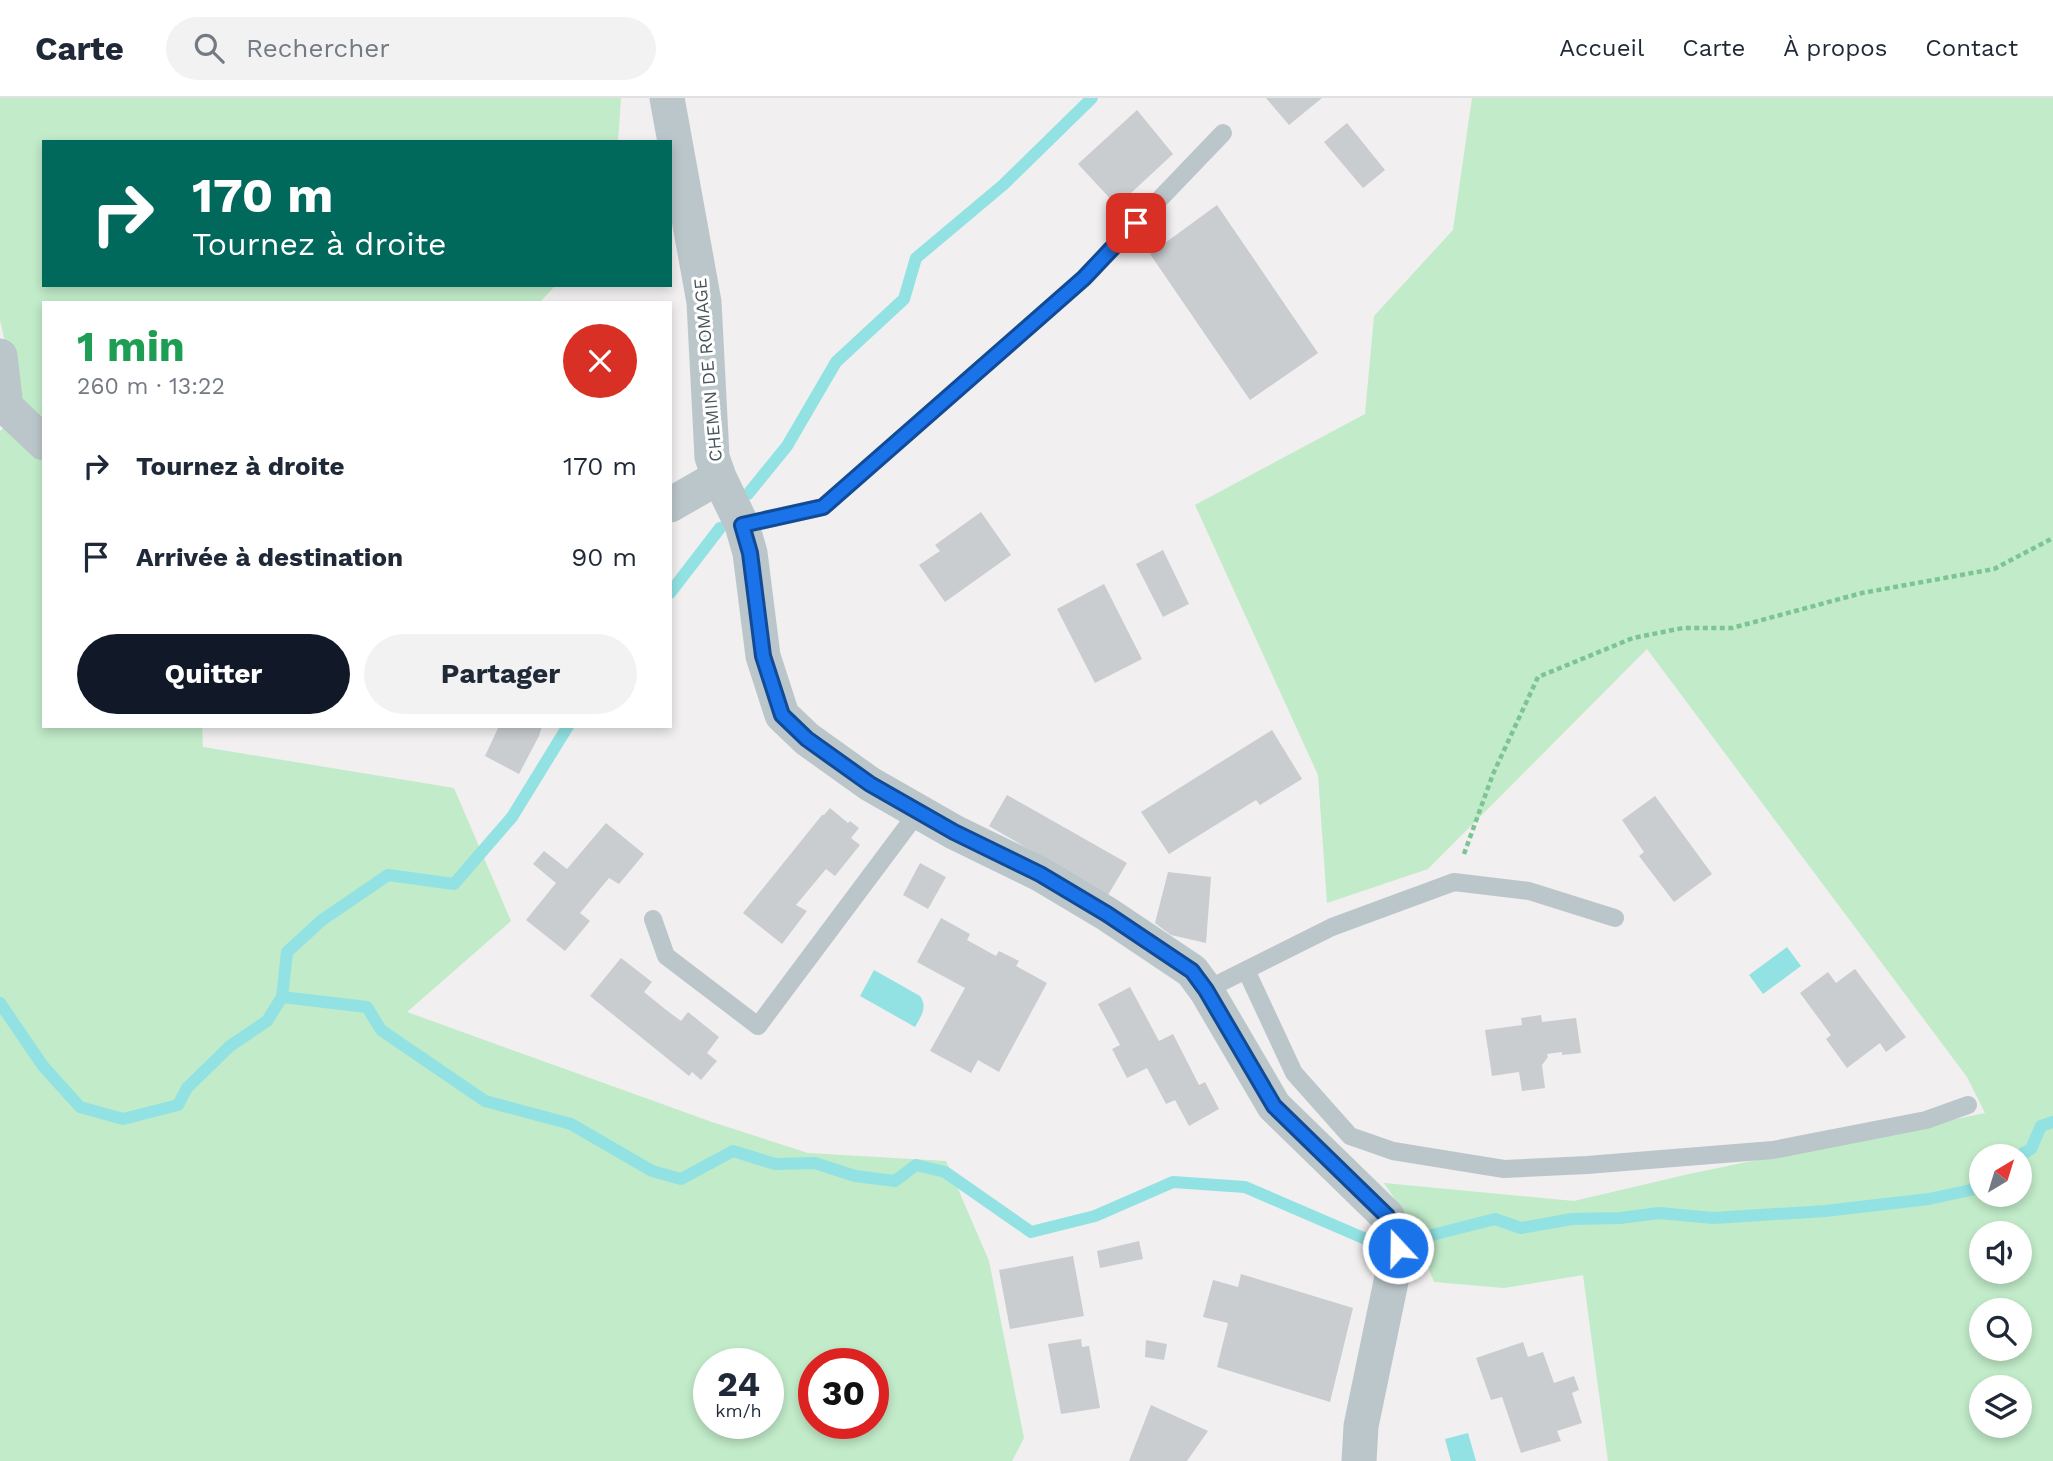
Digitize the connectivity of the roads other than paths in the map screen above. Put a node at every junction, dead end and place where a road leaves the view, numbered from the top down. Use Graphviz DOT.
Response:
graph roads {
  1 [pos="667,98"];
  2 [pos="1223,133"];
  3 [pos="0,356"];
  4 [pos="3,406"];
  5 [pos="42,441"];
  6 [pos="719,477"];
  7 [pos="672,504"];
  8 [pos="742,525"];
  9 [pos="918,812"];
  10 [pos="1615,918"];
  11 [pos="653,919"];
  12 [pos="1246,970"];
  13 [pos="1206,990"];
  14 [pos="1968,1105"];
  15 [pos="1359,1461"];
  1 -- 6 [label="street, CHEMIN DE ROMAGE"];
  2 -- 8 [label="lane"];
  3 -- 4 [label="street"];
  4 -- 5 [label="street"];
  6 -- 7 [label="street"];
  6 -- 8 [label="street, CHEMIN DE ROMAGE"];
  8 -- 9 [label="street, CHEMIN DE ROMAGE"];
  9 -- 11 [label="lane"];
  9 -- 13 [label="street, CHEMIN DE ROMAGE"];
  10 -- 12 [label="lane"];
  12 -- 13 [label="lane"];
  12 -- 14 [label="lane"];
  13 -- 15 [label="street, CHEMIN DE ROMAGE"];
}
